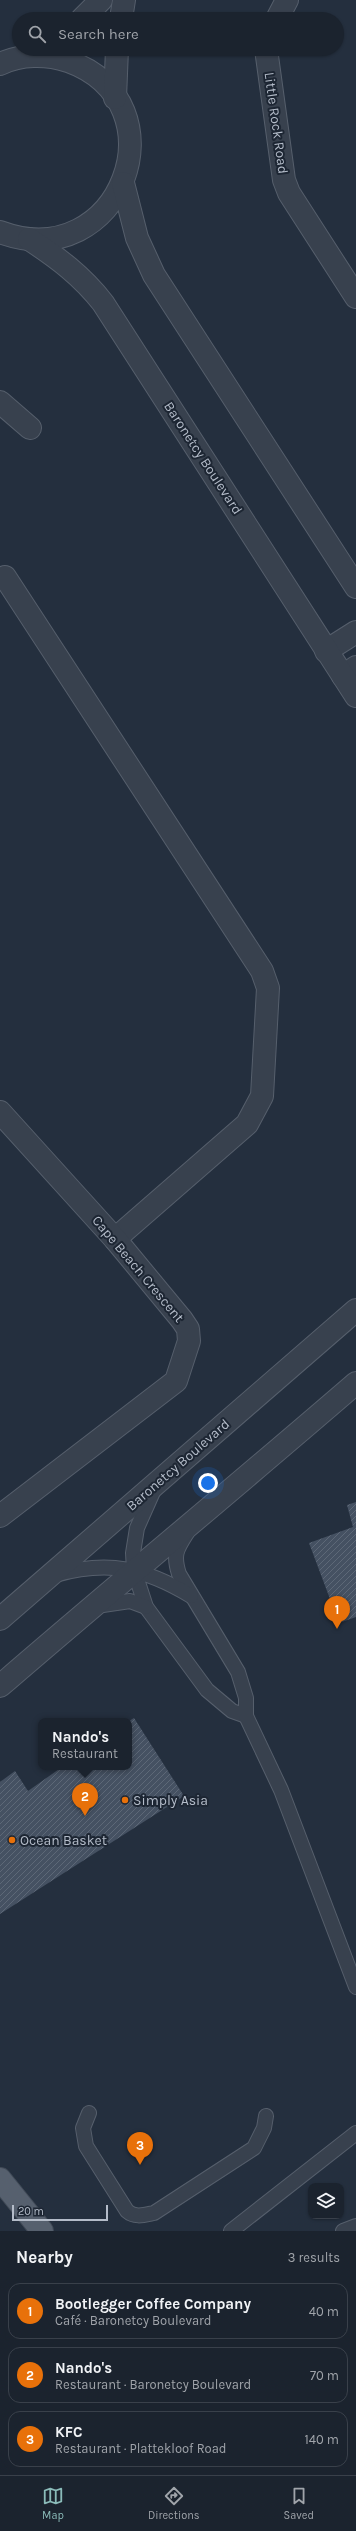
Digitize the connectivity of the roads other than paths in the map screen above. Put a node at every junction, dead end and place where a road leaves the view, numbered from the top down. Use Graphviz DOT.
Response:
graph roads {
  1 [pos="101,0"];
  2 [pos="124,0"];
  3 [pos="287,0"];
  4 [pos="89,12"];
  5 [pos="121,12"];
  6 [pos="281,12"];
  7 [pos="28,56"];
  8 [pos="52,56"];
  9 [pos="117,56"];
  10 [pos="267,56"];
  11 [pos="0,64"];
  12 [pos="115,98"];
  13 [pos="123,183"];
  14 [pos="0,232"];
  15 [pos="29,239"];
  16 [pos="356,297"];
  17 [pos="0,402"];
  18 [pos="30,428"];
  19 [pos="5,577"];
  20 [pos="356,586"];
  21 [pos="356,632"];
  22 [pos="326,651"];
  23 [pos="349,672"];
  24 [pos="356,696"];
  25 [pos="0,1112"];
  26 [pos="115,1239"];
  27 [pos="356,1310"];
  28 [pos="356,1383"];
  29 [pos="158,1483"];
  30 [pos="0,1516"];
  31 [pos="192,1525"];
  32 [pos="134,1570"];
  33 [pos="51,1577"];
  34 [pos="193,1597"];
  35 [pos="146,1607"];
  36 [pos="90,1608"];
  37 [pos="0,1619"];
  38 [pos="0,1686"];
  39 [pos="246,1716"];
  40 [pos="356,1987"];
  41 [pos="89,2113"];
  42 [pos="266,2116"];
  43 [pos="356,2133"];
  44 [pos="0,2179"];
  45 [pos="356,2226"];
  46 [pos="42,2231"];
  47 [pos="231,2231"];
  48 [pos="343,2231"];
  1 -- 4 [label="street"];
  2 -- 5 [label="street"];
  3 -- 6 [label="street"];
  7 -- 11 [label="street"];
  8 -- 12 [label="street"];
  9 -- 12 [label="street"];
  10 -- 16 [label="street, Little Rock Road"];
  12 -- 13 [label="street"];
  13 -- 15 [label="street"];
  13 -- 20 [label="street"];
  14 -- 15 [label="street"];
  15 -- 22 [label="street, Baronetcy Boulevard"];
  17 -- 18 [label="street"];
  19 -- 26 [label="street"];
  21 -- 22 [label="street"];
  22 -- 23 [label="street, Baronetcy Boulevard"];
  23 -- 24 [label="street, Baronetcy Boulevard"];
  25 -- 26 [label="street, Cape Beach Crescent"];
  26 -- 30 [label="street, Cape Beach Crescent"];
  27 -- 29 [label="street, Baronetcy Boulevard"];
  28 -- 31 [label="street"];
  29 -- 32 [label="lane"];
  29 -- 33 [label="street, Baronetcy Boulevard"];
  31 -- 32 [label="street"];
  31 -- 34 [label="lane"];
  32 -- 33 [label="lane"];
  32 -- 34 [label="lane"];
  32 -- 35 [label="lane"];
  32 -- 36 [label="street"];
  33 -- 37 [label="street, Baronetcy Boulevard"];
  34 -- 39 [label="lane"];
  35 -- 36 [label="lane"];
  35 -- 39 [label="lane"];
  36 -- 38 [label="street"];
  39 -- 40 [label="lane"];
  41 -- 42 [label="lane"];
  43 -- 47 [label="lane"];
  44 -- 46 [label="main road"];
  45 -- 48 [label="lane"];
}
